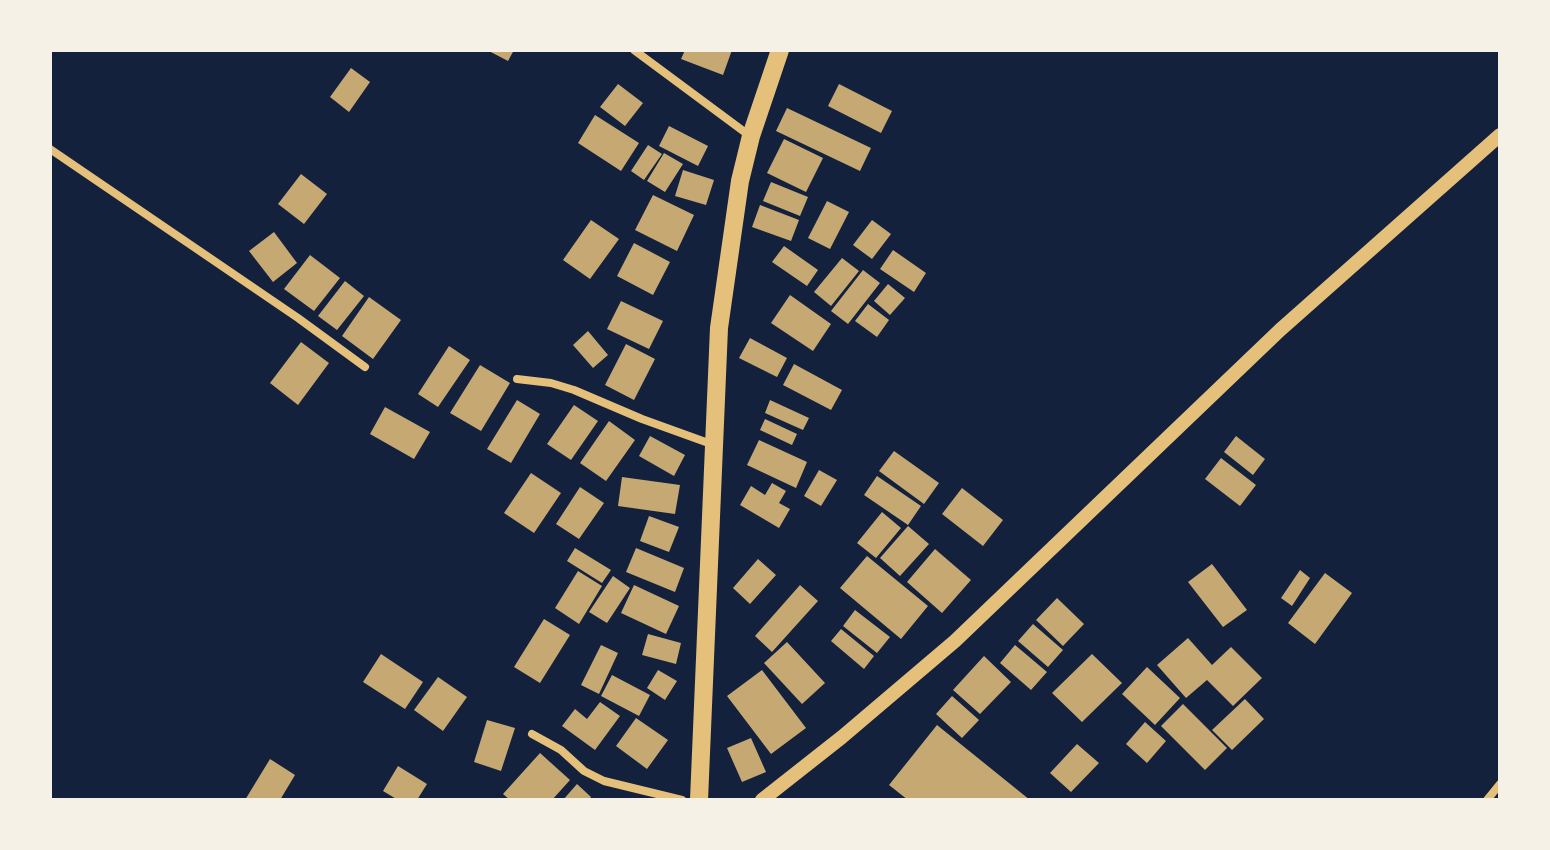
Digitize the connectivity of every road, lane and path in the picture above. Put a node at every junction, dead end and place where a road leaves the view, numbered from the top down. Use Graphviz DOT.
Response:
graph roads {
  1 [pos="634,50"];
  2 [pos="780,50"];
  3 [pos="1500,135"];
  4 [pos="751,136"];
  5 [pos="50,149"];
  6 [pos="365,367"];
  7 [pos="517,379"];
  8 [pos="715,446"];
  9 [pos="532,734"];
  10 [pos="1500,784"];
  11 [pos="682,800"];
  12 [pos="699,800"];
  13 [pos="762,800"];
  14 [pos="1487,800"];
  1 -- 4 [label="street"];
  2 -- 4 [label="main road"];
  3 -- 13 [label="street"];
  4 -- 8 [label="main road"];
  5 -- 6 [label="street"];
  7 -- 8 [label="street"];
  8 -- 12 [label="main road"];
  9 -- 11 [label="street"];
  10 -- 14 [label="street"];
}
